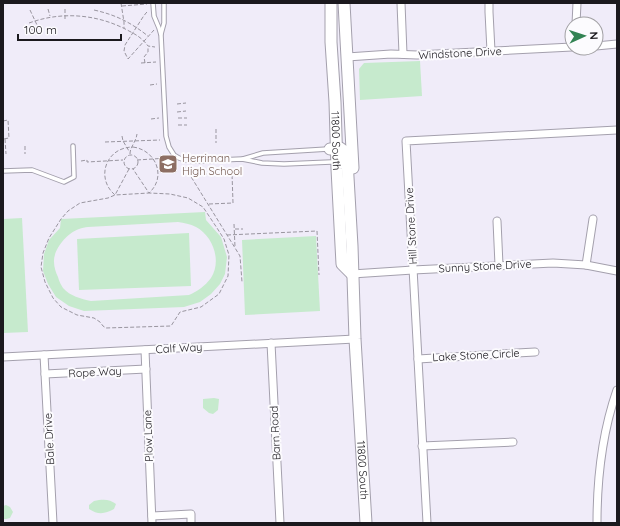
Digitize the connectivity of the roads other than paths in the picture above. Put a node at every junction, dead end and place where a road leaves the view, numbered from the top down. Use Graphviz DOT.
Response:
graph roads {
  1 [pos="153,3"];
  2 [pos="164,3"];
  3 [pos="344,3"];
  4 [pos="401,3"];
  5 [pos="489,3"];
  6 [pos="577,3"];
  7 [pos="331,4"];
  8 [pos="576,16"];
  9 [pos="161,35"];
  10 [pos="617,44"];
  11 [pos="604,45"];
  12 [pos="564,47"];
  13 [pos="491,51"];
  14 [pos="403,54"];
  15 [pos="347,56"];
  16 [pos="335,102"];
  17 [pos="617,130"];
  18 [pos="73,146"];
  19 [pos="333,149"];
  20 [pos="242,159"];
  21 [pos="334,166"];
  22 [pos="3,171"];
  23 [pos="593,219"];
  24 [pos="497,221"];
  25 [pos="499,265"];
  26 [pos="586,265"];
  27 [pos="413,270"];
  28 [pos="617,271"];
  29 [pos="352,274"];
  30 [pos="355,339"];
  31 [pos="271,343"];
  32 [pos="145,350"];
  33 [pos="534,352"];
  34 [pos="44,355"];
  35 [pos="3,357"];
  36 [pos="418,359"];
  37 [pos="146,369"];
  38 [pos="45,374"];
  39 [pos="617,390"];
  40 [pos="513,442"];
  41 [pos="422,446"];
  42 [pos="152,520"];
  43 [pos="53,523"];
  44 [pos="191,523"];
  45 [pos="280,523"];
  46 [pos="366,523"];
  47 [pos="427,523"];
  48 [pos="592,523"];
  49 [pos="597,523"];
  1 -- 9 [label="lane"];
  2 -- 9 [label="lane"];
  3 -- 15 [label="main road, 11800 South"];
  4 -- 14 [label="street"];
  5 -- 13 [label="street"];
  6 -- 8 [label="street"];
  7 -- 15 [label="main road"];
  7 -- 16 [label="main road, 11800 South"];
  9 -- 20 [label="lane"];
  10 -- 11 [label="street"];
  12 -- 13 [label="street, Windstone Drive"];
  13 -- 14 [label="street, Windstone Drive"];
  14 -- 15 [label="street, Windstone Drive"];
  15 -- 16 [label="main road"];
  15 -- 29 [label="main road, 11800 South"];
  16 -- 19 [label="main road, 11800 South"];
  17 -- 27 [label="street, Hill Stone Drive"];
  18 -- 22 [label="lane"];
  19 -- 20 [label="lane"];
  19 -- 21 [label="main road, 11800 South"];
  19 -- 29 [label="main road"];
  20 -- 21 [label="lane"];
  21 -- 29 [label="main road, 11800 South"];
  23 -- 26 [label="street"];
  24 -- 25 [label="street"];
  25 -- 26 [label="street, Sunny Stone Drive"];
  25 -- 27 [label="street, Sunny Stone Drive"];
  26 -- 28 [label="street, Sunny Stone Drive"];
  27 -- 29 [label="street, Sunny Stone Drive"];
  27 -- 36 [label="street, Hill Stone Drive"];
  29 -- 30 [label="main road, 11800 South"];
  30 -- 31 [label="street, Calf Way"];
  30 -- 46 [label="main road, 11800 South"];
  31 -- 32 [label="street, Calf Way"];
  31 -- 45 [label="street, Barn Road"];
  32 -- 34 [label="street, Calf Way"];
  32 -- 37 [label="street, Plow Lane"];
  33 -- 36 [label="street, Lake Stone Circle"];
  34 -- 35 [label="street, Calf Way"];
  34 -- 38 [label="street, Bale Drive"];
  36 -- 41 [label="street, Hill Stone Drive"];
  37 -- 38 [label="street, Rope Way"];
  37 -- 42 [label="street, Plow Lane"];
  38 -- 43 [label="street, Bale Drive"];
  39 -- 49 [label="street"];
  40 -- 41 [label="street"];
  41 -- 47 [label="street, Hill Stone Drive"];
  42 -- 44 [label="street"];
  48 -- 49 [label="street"];
}
